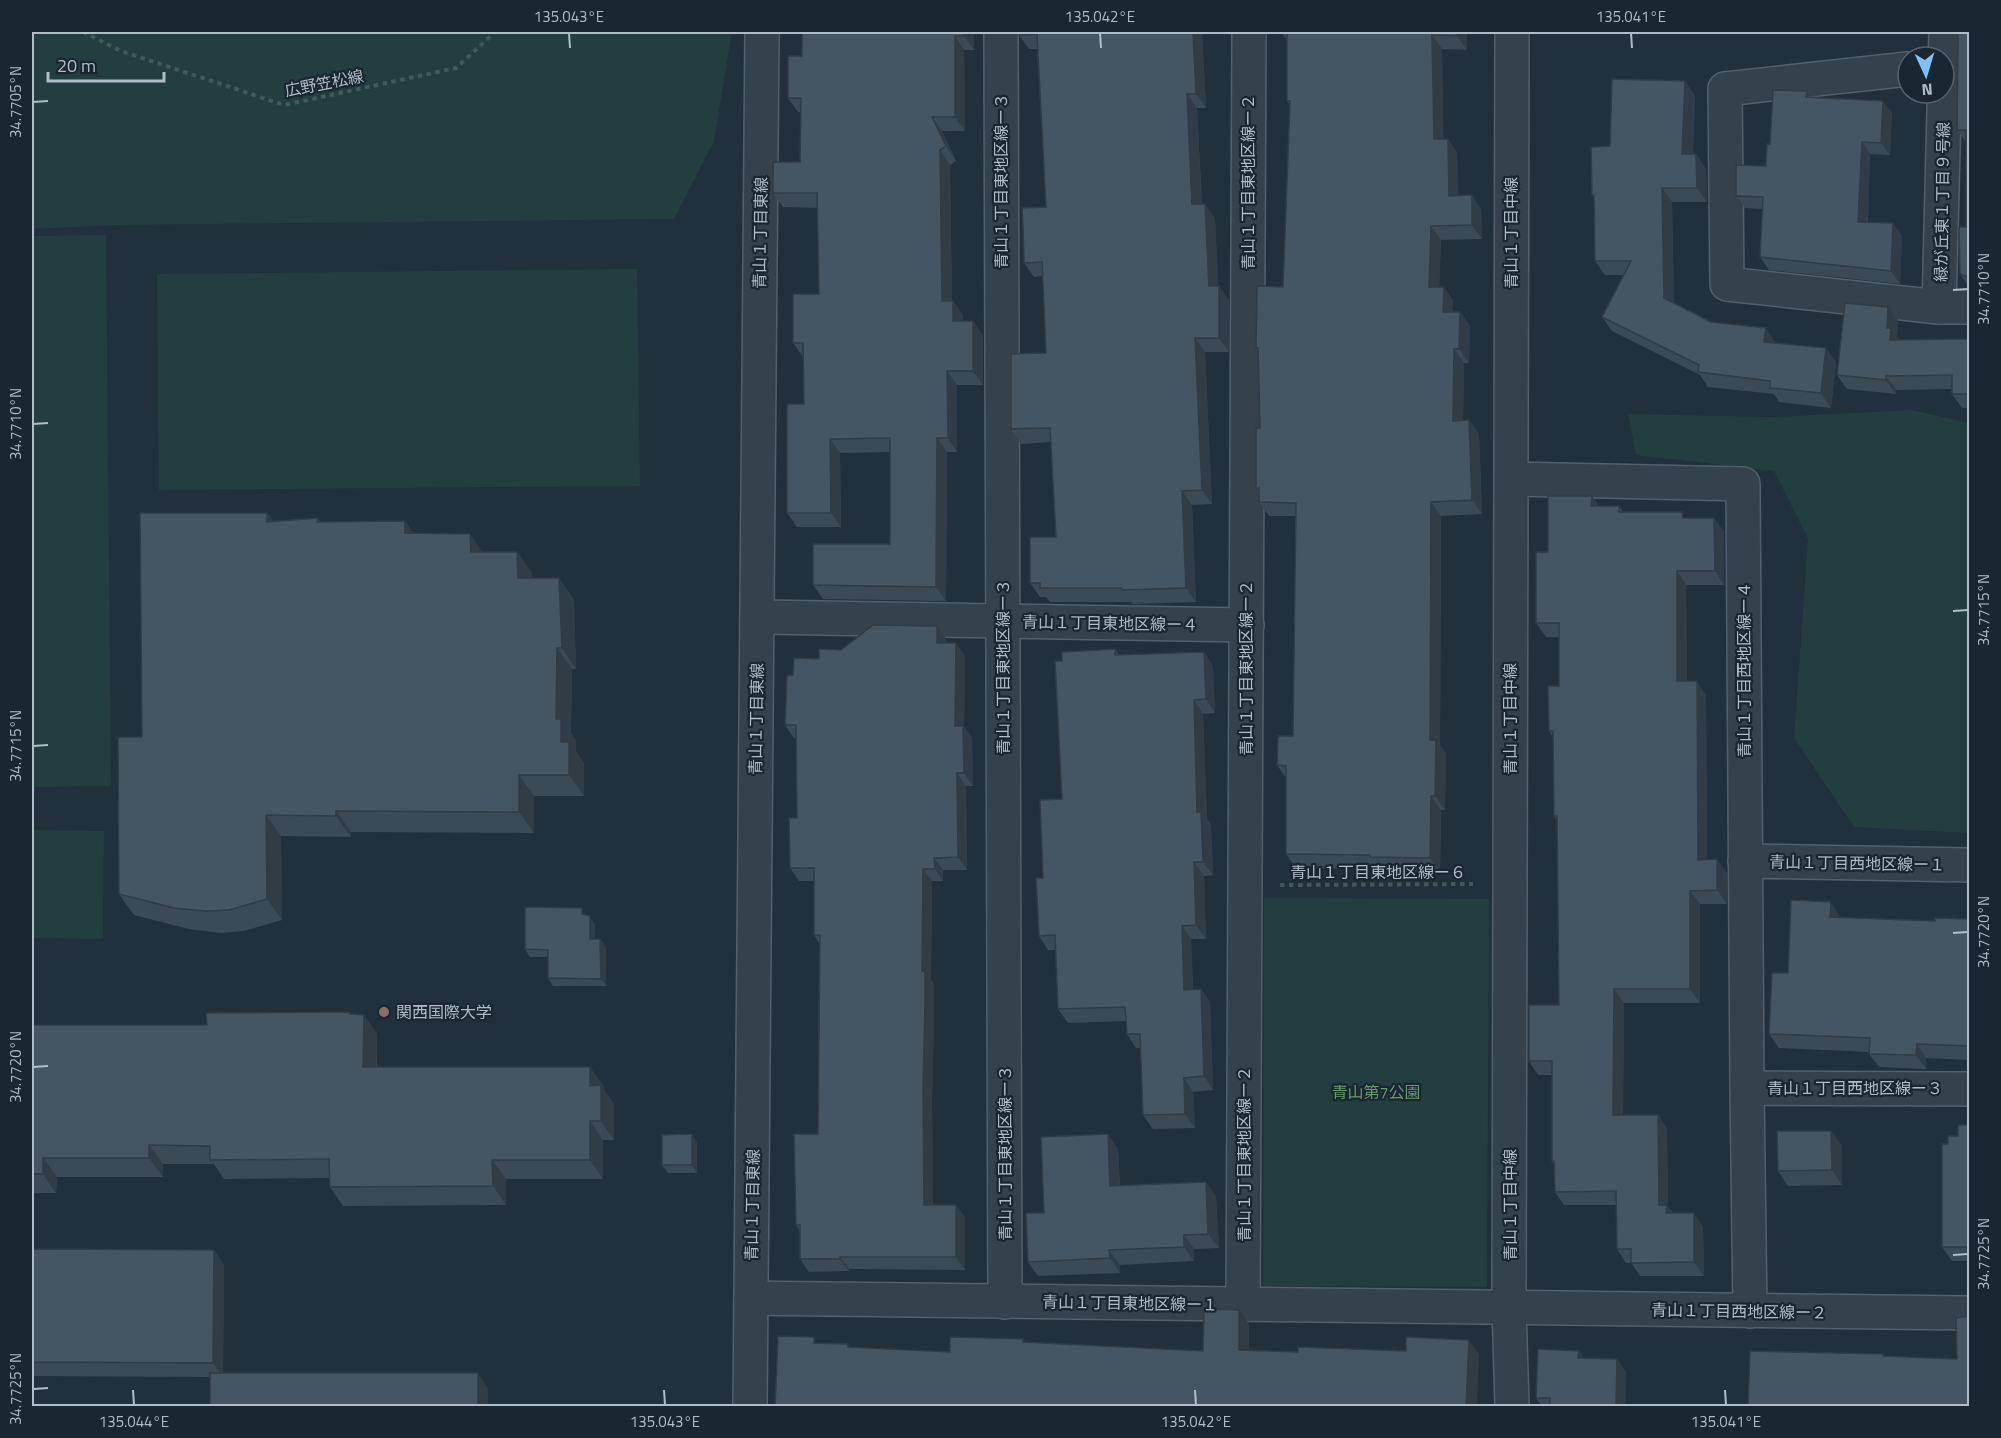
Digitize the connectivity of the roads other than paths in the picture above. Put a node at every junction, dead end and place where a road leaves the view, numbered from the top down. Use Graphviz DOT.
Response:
graph roads {
  1 [pos="762,32"];
  2 [pos="1001,32"];
  3 [pos="1249,32"];
  4 [pos="1512,32"];
  5 [pos="1896,70"];
  6 [pos="1946,105"];
  7 [pos="1954,307"];
  8 [pos="1511,479"];
  9 [pos="757,617"];
  10 [pos="1003,621"];
  11 [pos="1247,625"];
  12 [pos="1745,861"];
  13 [pos="1970,865"];
  14 [pos="1747,1088"];
  15 [pos="1970,1089"];
  16 [pos="751,1298"];
  17 [pos="1005,1302"];
  18 [pos="1243,1305"];
  19 [pos="1509,1308"];
  20 [pos="1750,1311"];
  21 [pos="1970,1313"];
  22 [pos="750,1407"];
  23 [pos="1512,1407"];
  1 -- 9 [label="street, 青山１丁目東線"];
  2 -- 10 [label="street, 青山１丁目東地区線ー３"];
  3 -- 11 [label="street, 青山１丁目東地区線ー２"];
  4 -- 8 [label="street, 青山１丁目中線"];
  5 -- 7 [label="street"];
  6 -- 7 [label="street, 緑が丘東１丁目９号線"];
  8 -- 12 [label="street, 青山１丁目西地区線ー４"];
  8 -- 19 [label="street, 青山１丁目中線"];
  9 -- 10 [label="street, 青山１丁目東地区線ー４"];
  9 -- 16 [label="street, 青山１丁目東線"];
  10 -- 11 [label="street, 青山１丁目東地区線ー４"];
  10 -- 17 [label="street, 青山１丁目東地区線ー３"];
  11 -- 18 [label="street, 青山１丁目東地区線ー２"];
  12 -- 13 [label="street, 青山１丁目西地区線ー１"];
  12 -- 14 [label="street, 青山１丁目西地区線ー４"];
  14 -- 15 [label="street, 青山１丁目西地区線ー３"];
  14 -- 20 [label="street, 青山１丁目西地区線ー３"];
  16 -- 17 [label="street, 青山１丁目東地区線ー１"];
  16 -- 22 [label="street, 青山１丁目東線"];
  17 -- 18 [label="street, 青山１丁目東地区線ー１"];
  18 -- 19 [label="street, 青山１丁目東地区線ー１"];
  19 -- 20 [label="street, 青山１丁目西地区線ー２"];
  19 -- 23 [label="street, 青山１丁目中線"];
  20 -- 21 [label="street, 青山１丁目西地区線ー２"];
}
